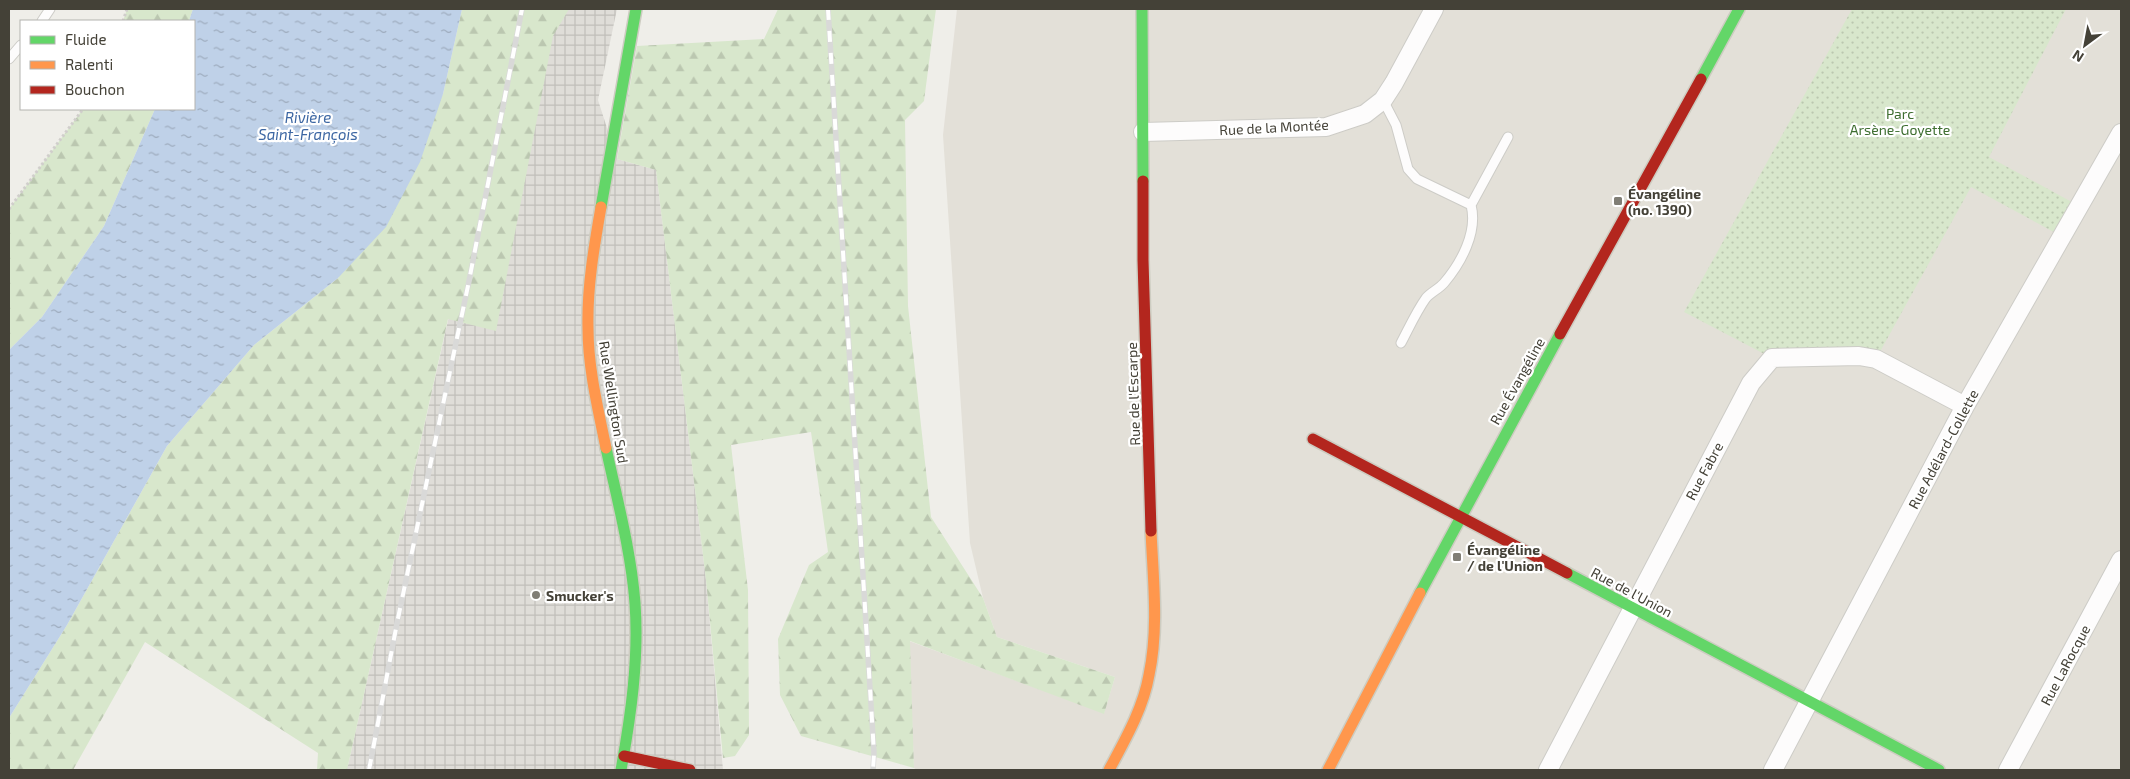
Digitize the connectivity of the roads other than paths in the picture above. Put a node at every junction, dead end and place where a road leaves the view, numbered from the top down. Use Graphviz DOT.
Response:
graph roads {
  1 [pos="50,9"];
  2 [pos="636,9"];
  3 [pos="1142,9"];
  4 [pos="1434,9"];
  5 [pos="1738,9"];
  6 [pos="43,20"];
  7 [pos="20,46"];
  8 [pos="9,59"];
  9 [pos="1383,100"];
  10 [pos="1143,132"];
  11 [pos="2121,133"];
  12 [pos="1508,137"];
  13 [pos="1471,205"];
  14 [pos="1401,343"];
  15 [pos="1965,406"];
  16 [pos="1313,439"];
  17 [pos="1460,518"];
  18 [pos="2121,560"];
  19 [pos="1632,608"];
  20 [pos="1808,703"];
  21 [pos="624,756"];
  22 [pos="621,770"];
  23 [pos="690,770"];
  24 [pos="1109,770"];
  25 [pos="1328,770"];
  26 [pos="1548,770"];
  27 [pos="1773,770"];
  28 [pos="1938,770"];
  29 [pos="2008,770"];
  1 -- 6 [label="lane"];
  2 -- 21 [label="street, Rue Wellington Sud"];
  3 -- 10 [label="street, Rue de l'Escarpe"];
  4 -- 9 [label="street, Rue de la Montée"];
  5 -- 17 [label="street, Rue Évangéline"];
  7 -- 8 [label="lane"];
  9 -- 10 [label="street, Rue de la Montée"];
  9 -- 13 [label="lane"];
  10 -- 24 [label="street, Rue de l'Escarpe"];
  11 -- 15 [label="street, Rue Adélard-Collette"];
  12 -- 13 [label="lane"];
  13 -- 14 [label="lane"];
  15 -- 19 [label="street, Rue Fabre"];
  15 -- 20 [label="street, Rue Adélard-Collette"];
  16 -- 17 [label="street, Rue de l'Union"];
  17 -- 19 [label="street, Rue de l'Union"];
  17 -- 25 [label="street, Rue Évangéline"];
  18 -- 29 [label="street, Rue LaRocque"];
  19 -- 20 [label="street, Rue de l'Union"];
  19 -- 26 [label="street, Rue Fabre"];
  20 -- 27 [label="street, Rue Adélard-Collette"];
  20 -- 28 [label="street, Rue de l'Union"];
  21 -- 22 [label="street, Rue Wellington Sud"];
  21 -- 23 [label="street"];
}
